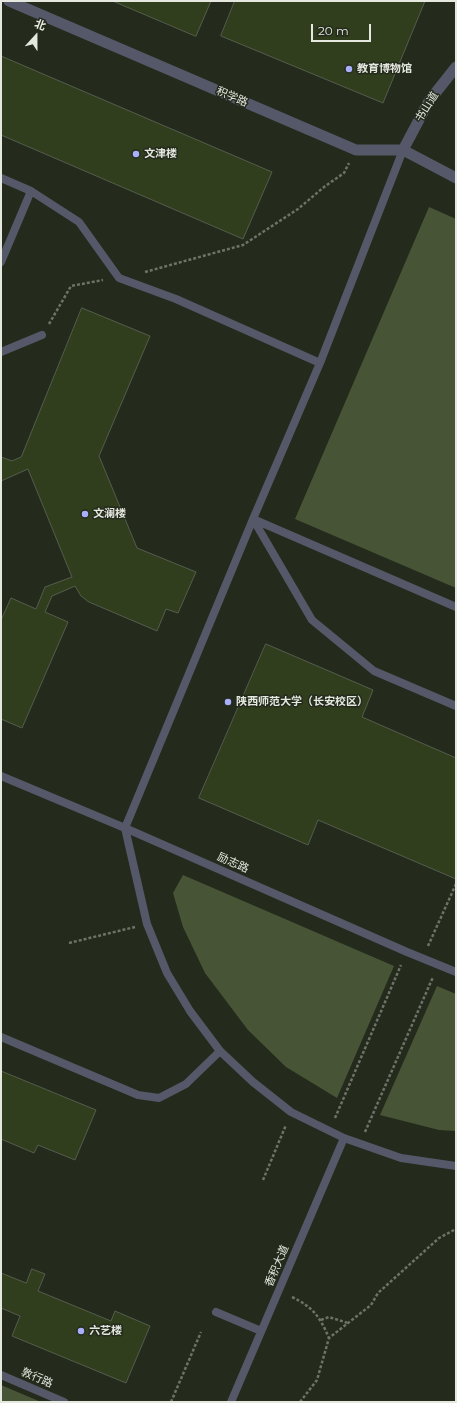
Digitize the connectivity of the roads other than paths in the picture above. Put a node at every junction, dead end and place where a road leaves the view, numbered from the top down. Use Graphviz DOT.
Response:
graph roads {
  1 [pos="9,1"];
  2 [pos="456,67"];
  3 [pos="403,150"];
  4 [pos="1,178"];
  5 [pos="456,178"];
  6 [pos="31,191"];
  7 [pos="1,262"];
  8 [pos="42,335"];
  9 [pos="1,352"];
  10 [pos="320,363"];
  11 [pos="253,519"];
  12 [pos="456,607"];
  13 [pos="456,706"];
  14 [pos="1,776"];
  15 [pos="125,828"];
  16 [pos="456,972"];
  17 [pos="1,1037"];
  18 [pos="220,1051"];
  19 [pos="344,1138"];
  20 [pos="456,1166"];
  21 [pos="216,1312"];
  22 [pos="262,1330"];
  23 [pos="1,1375"];
  24 [pos="64,1402"];
  25 [pos="231,1402"];
  1 -- 3 [label="street, 积学路"];
  2 -- 3 [label="street, 书山道"];
  3 -- 5 [label="street, 积学路"];
  3 -- 10 [label="lane"];
  4 -- 6 [label="lane"];
  6 -- 7 [label="lane"];
  6 -- 10 [label="lane"];
  8 -- 9 [label="lane"];
  10 -- 11 [label="lane"];
  11 -- 12 [label="lane"];
  11 -- 13 [label="lane"];
  11 -- 15 [label="lane"];
  14 -- 15 [label="lane, 励志路"];
  15 -- 16 [label="lane, 励志路"];
  15 -- 18 [label="lane"];
  17 -- 18 [label="lane"];
  18 -- 19 [label="lane"];
  19 -- 20 [label="lane"];
  19 -- 22 [label="lane, 香积大道"];
  21 -- 22 [label="lane"];
  22 -- 25 [label="lane, 香积大道"];
  23 -- 24 [label="lane, 敦行路"];
}
